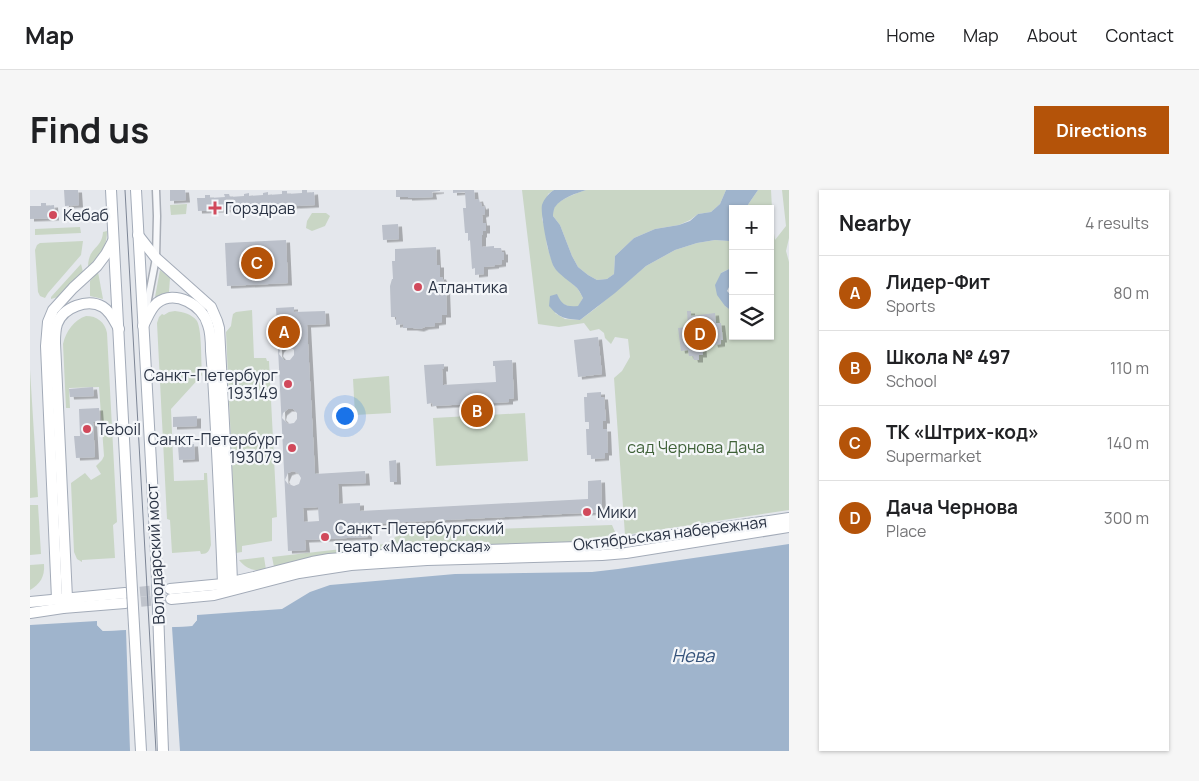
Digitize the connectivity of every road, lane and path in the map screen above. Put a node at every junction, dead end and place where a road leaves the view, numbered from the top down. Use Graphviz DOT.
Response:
graph roads {
  1 [pos="105,190"];
  2 [pos="110,190"];
  3 [pos="136,190"];
  4 [pos="156,190"];
  5 [pos="111,201"];
  6 [pos="138,234"];
  7 [pos="113,241"];
  8 [pos="156,258"];
  9 [pos="142,327"];
  10 [pos="119,329"];
  11 [pos="789,518"];
  12 [pos="789,527"];
  13 [pos="229,586"];
  14 [pos="171,594"];
  15 [pos="62,598"];
  16 [pos="30,602"];
  17 [pos="63,608"];
  18 [pos="30,613"];
  19 [pos="141,751"];
  20 [pos="163,751"];
  1 -- 5 [label="street"];
  2 -- 5 [label="main road, Володарский мост"];
  3 -- 6 [label="main road, Володарский мост"];
  4 -- 8 [label="street"];
  5 -- 7 [label="main road, Володарский мост"];
  6 -- 8 [label="main road"];
  6 -- 9 [label="main road, Володарский мост"];
  7 -- 10 [label="main road, Володарский мост"];
  7 -- 15 [label="main road"];
  8 -- 9 [label="street"];
  8 -- 13 [label="main road"];
  9 -- 13 [label="main road"];
  9 -- 20 [label="main road, Володарский мост, bridge"];
  10 -- 15 [label="main road"];
  10 -- 19 [label="main road, Володарский мост, bridge"];
  11 -- 13 [label="main road, Октябрьская набережная"];
  12 -- 13 [label="main road, Октябрьская набережная"];
  13 -- 14 [label="main road, Октябрьская набережная"];
  15 -- 16 [label="main road"];
  15 -- 17 [label="main road"];
  15 -- 17 [label="main road"];
  17 -- 18 [label="main road"];
}
